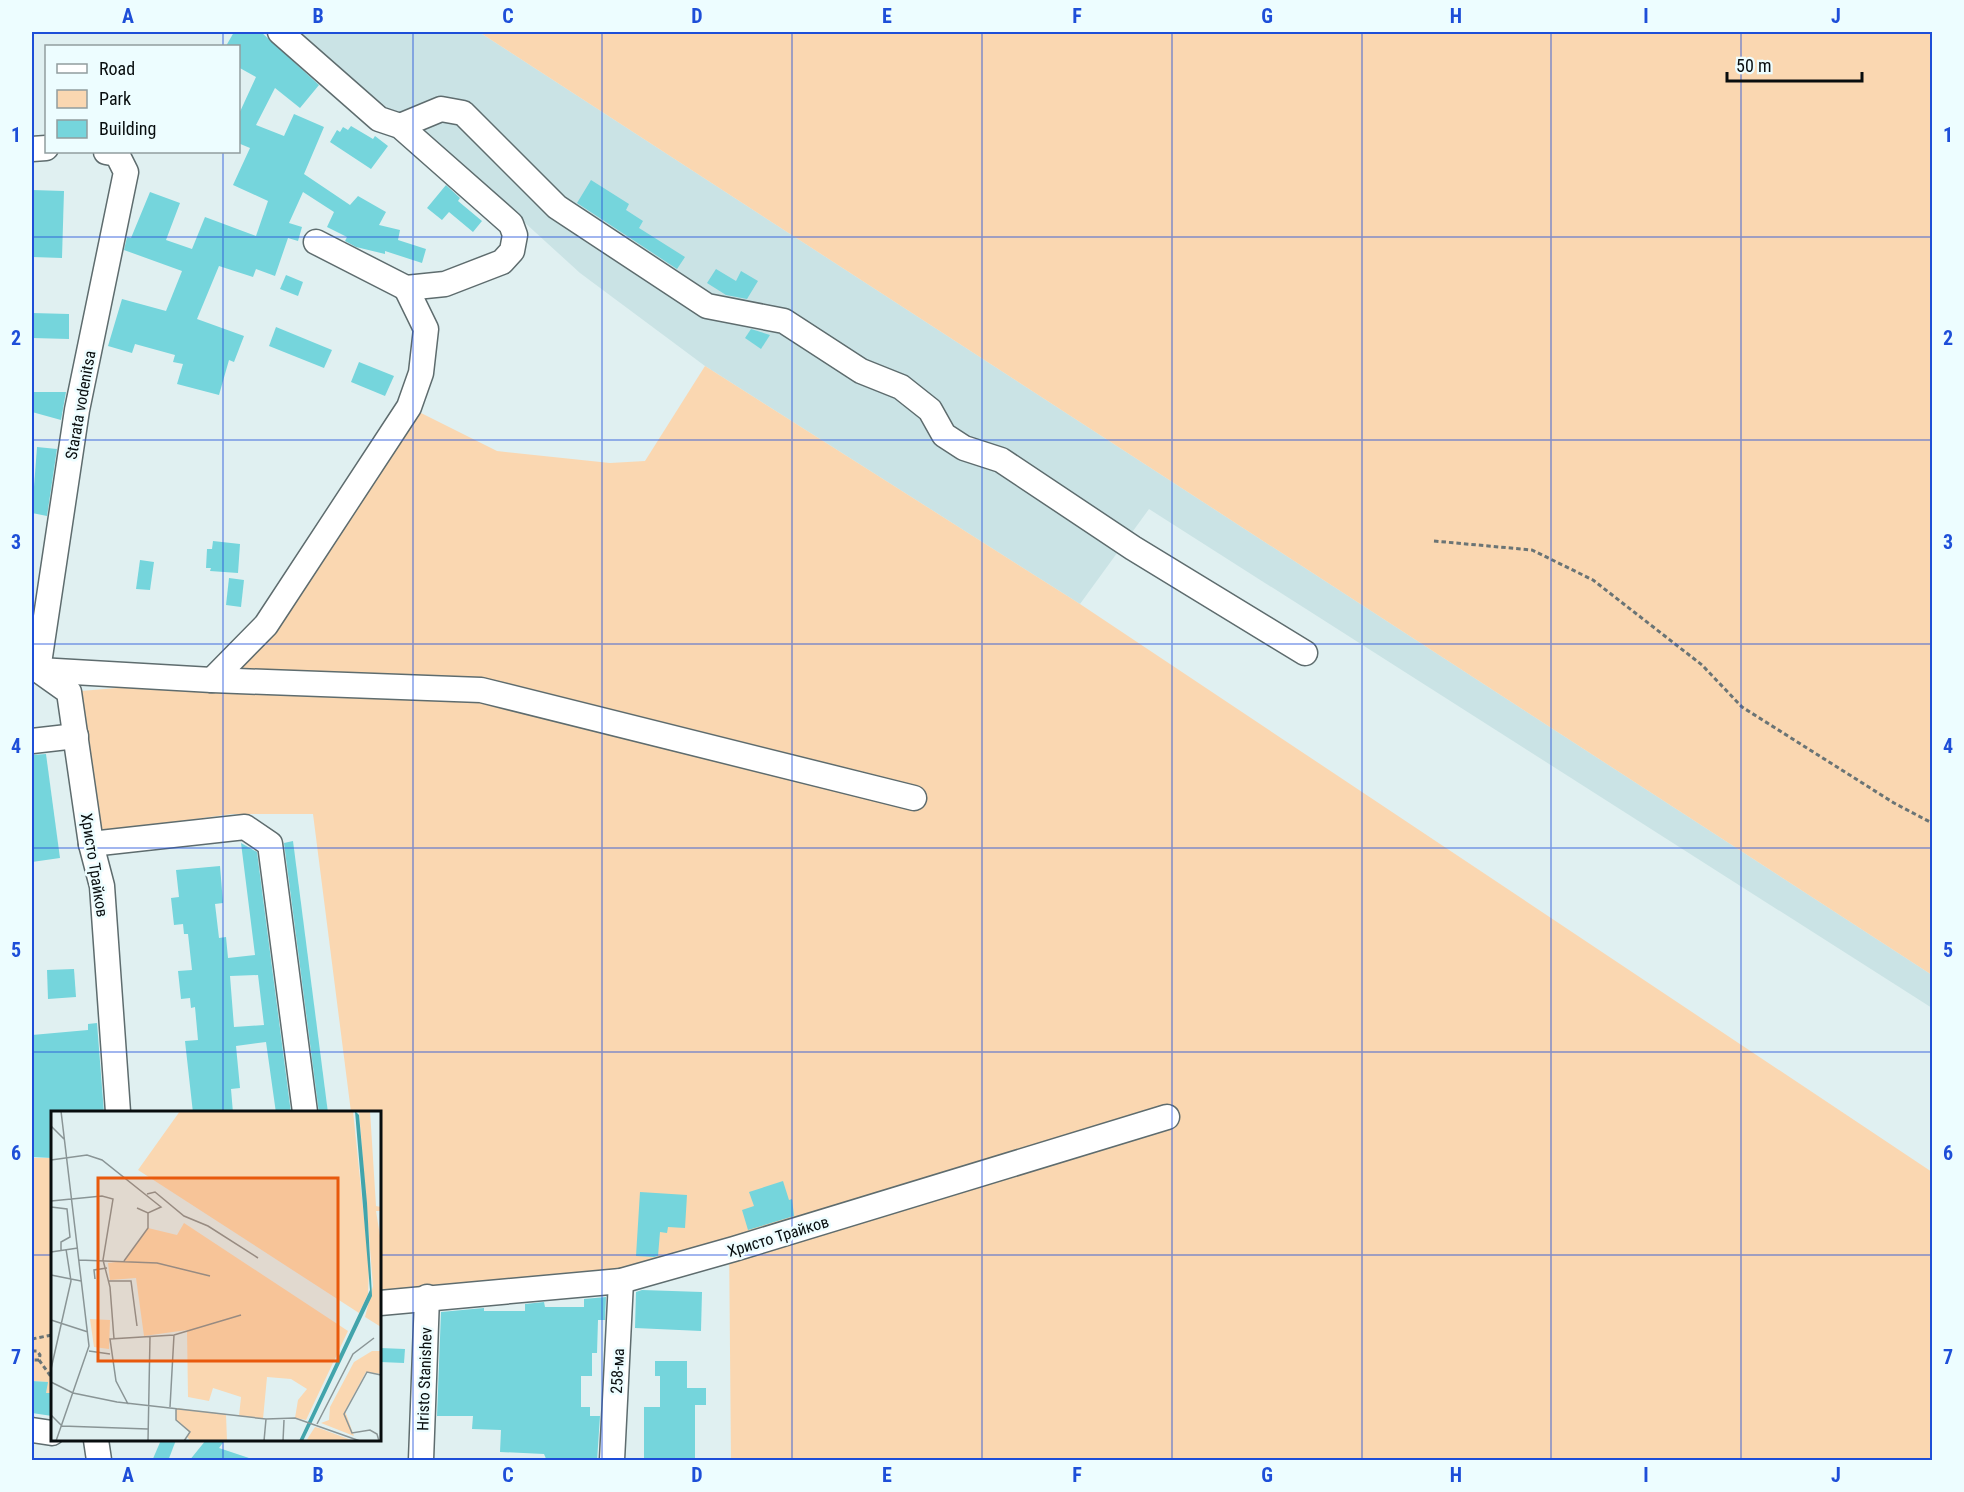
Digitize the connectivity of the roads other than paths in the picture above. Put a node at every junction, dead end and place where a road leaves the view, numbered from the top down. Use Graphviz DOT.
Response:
graph roads {
  1 [pos="280,32"];
  2 [pos="400,126"];
  3 [pos="112,153"];
  4 [pos="316,242"];
  5 [pos="406,288"];
  6 [pos="1305,653"];
  7 [pos="35,670"];
  8 [pos="212,680"];
  9 [pos="76,736"];
  10 [pos="32,741"];
  11 [pos="914,798"];
  12 [pos="91,844"];
  13 [pos="118,1111"];
  14 [pos="305,1111"];
  15 [pos="1167,1117"];
  16 [pos="621,1281"];
  17 [pos="427,1297"];
  18 [pos="381,1303"];
  19 [pos="32,1430"];
  20 [pos="51,1433"];
  21 [pos="96,1441"];
  22 [pos="99,1461"];
  23 [pos="421,1461"];
  24 [pos="612,1461"];
  1 -- 2 [label="street"];
  2 -- 5 [label="street"];
  2 -- 6 [label="street"];
  3 -- 7 [label="street, Starata vodenitsa"];
  4 -- 5 [label="street"];
  5 -- 8 [label="street"];
  7 -- 8 [label="street"];
  7 -- 9 [label="street, Христо Трайков"];
  8 -- 11 [label="street"];
  9 -- 10 [label="street"];
  9 -- 12 [label="street, Христо Трайков"];
  12 -- 13 [label="street, Христо Трайков"];
  12 -- 14 [label="street"];
  15 -- 16 [label="street, Христо Трайков"];
  16 -- 17 [label="street, Христо Трайков"];
  16 -- 24 [label="street, 258-ма"];
  17 -- 18 [label="street, Христо Трайков"];
  17 -- 23 [label="street, Hristo Stanishev"];
  19 -- 20 [label="street"];
  21 -- 22 [label="street"];
}
